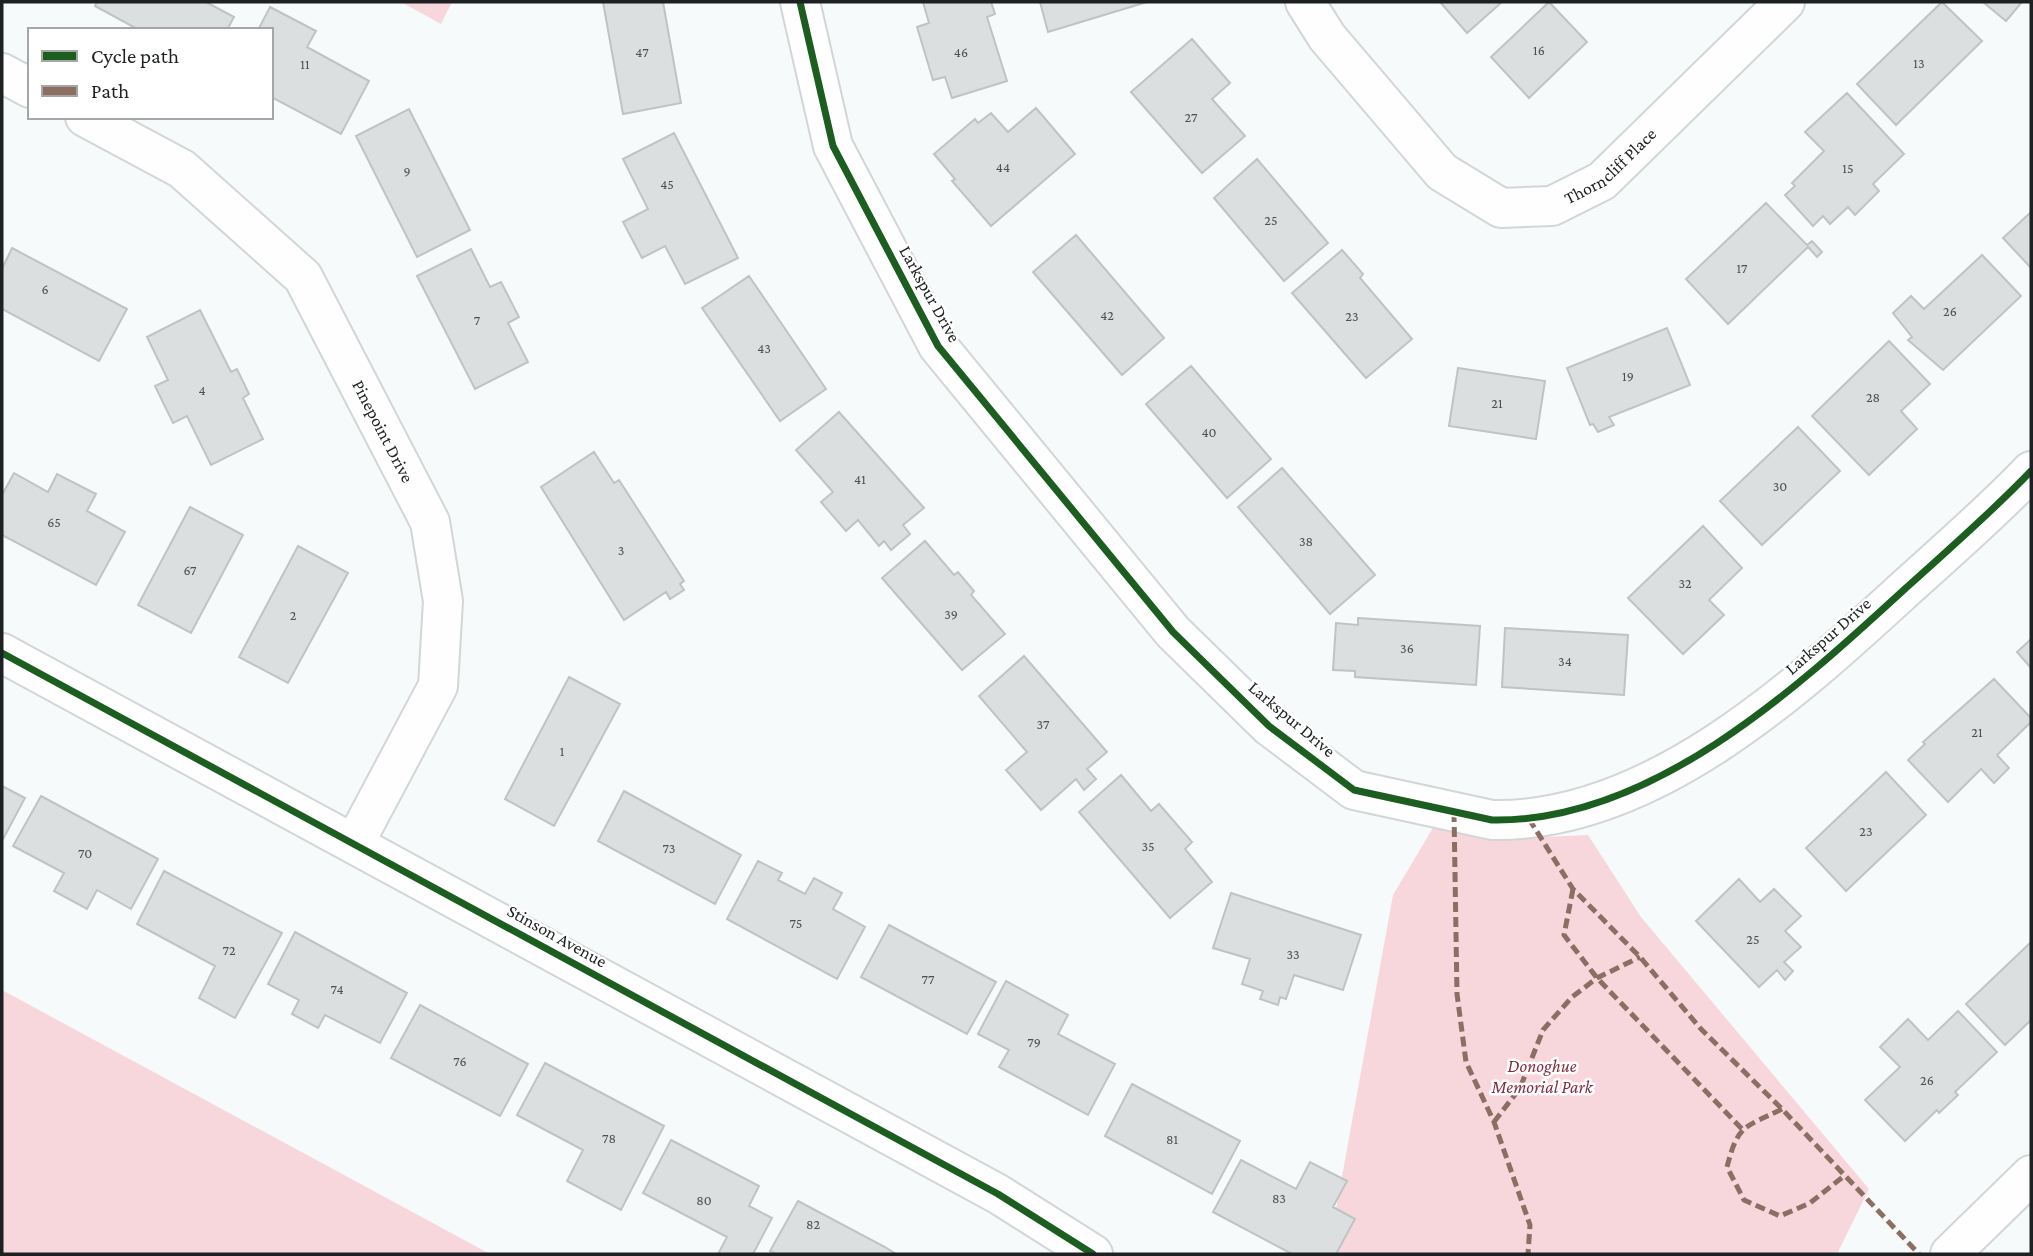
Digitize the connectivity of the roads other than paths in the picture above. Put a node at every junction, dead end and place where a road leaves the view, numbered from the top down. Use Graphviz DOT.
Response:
graph roads {
  1 [pos="800,2"];
  2 [pos="1305,2"];
  3 [pos="1785,2"];
  4 [pos="2,73"];
  5 [pos="28,87"];
  6 [pos="89,119"];
  7 [pos="2031,471"];
  8 [pos="2,653"];
  9 [pos="354,844"];
  10 [pos="2031,1175"];
  11 [pos="1093,1254"];
  12 [pos="1950,1254"];
  1 -- 7 [label="street, Larkspur Drive"];
  2 -- 3 [label="street, Thorncliff Place"];
  4 -- 5 [label="street"];
  6 -- 9 [label="street, Pinepoint Drive"];
  8 -- 9 [label="street, Stinson Avenue"];
  9 -- 11 [label="street, Stinson Avenue"];
  10 -- 12 [label="street"];
}
